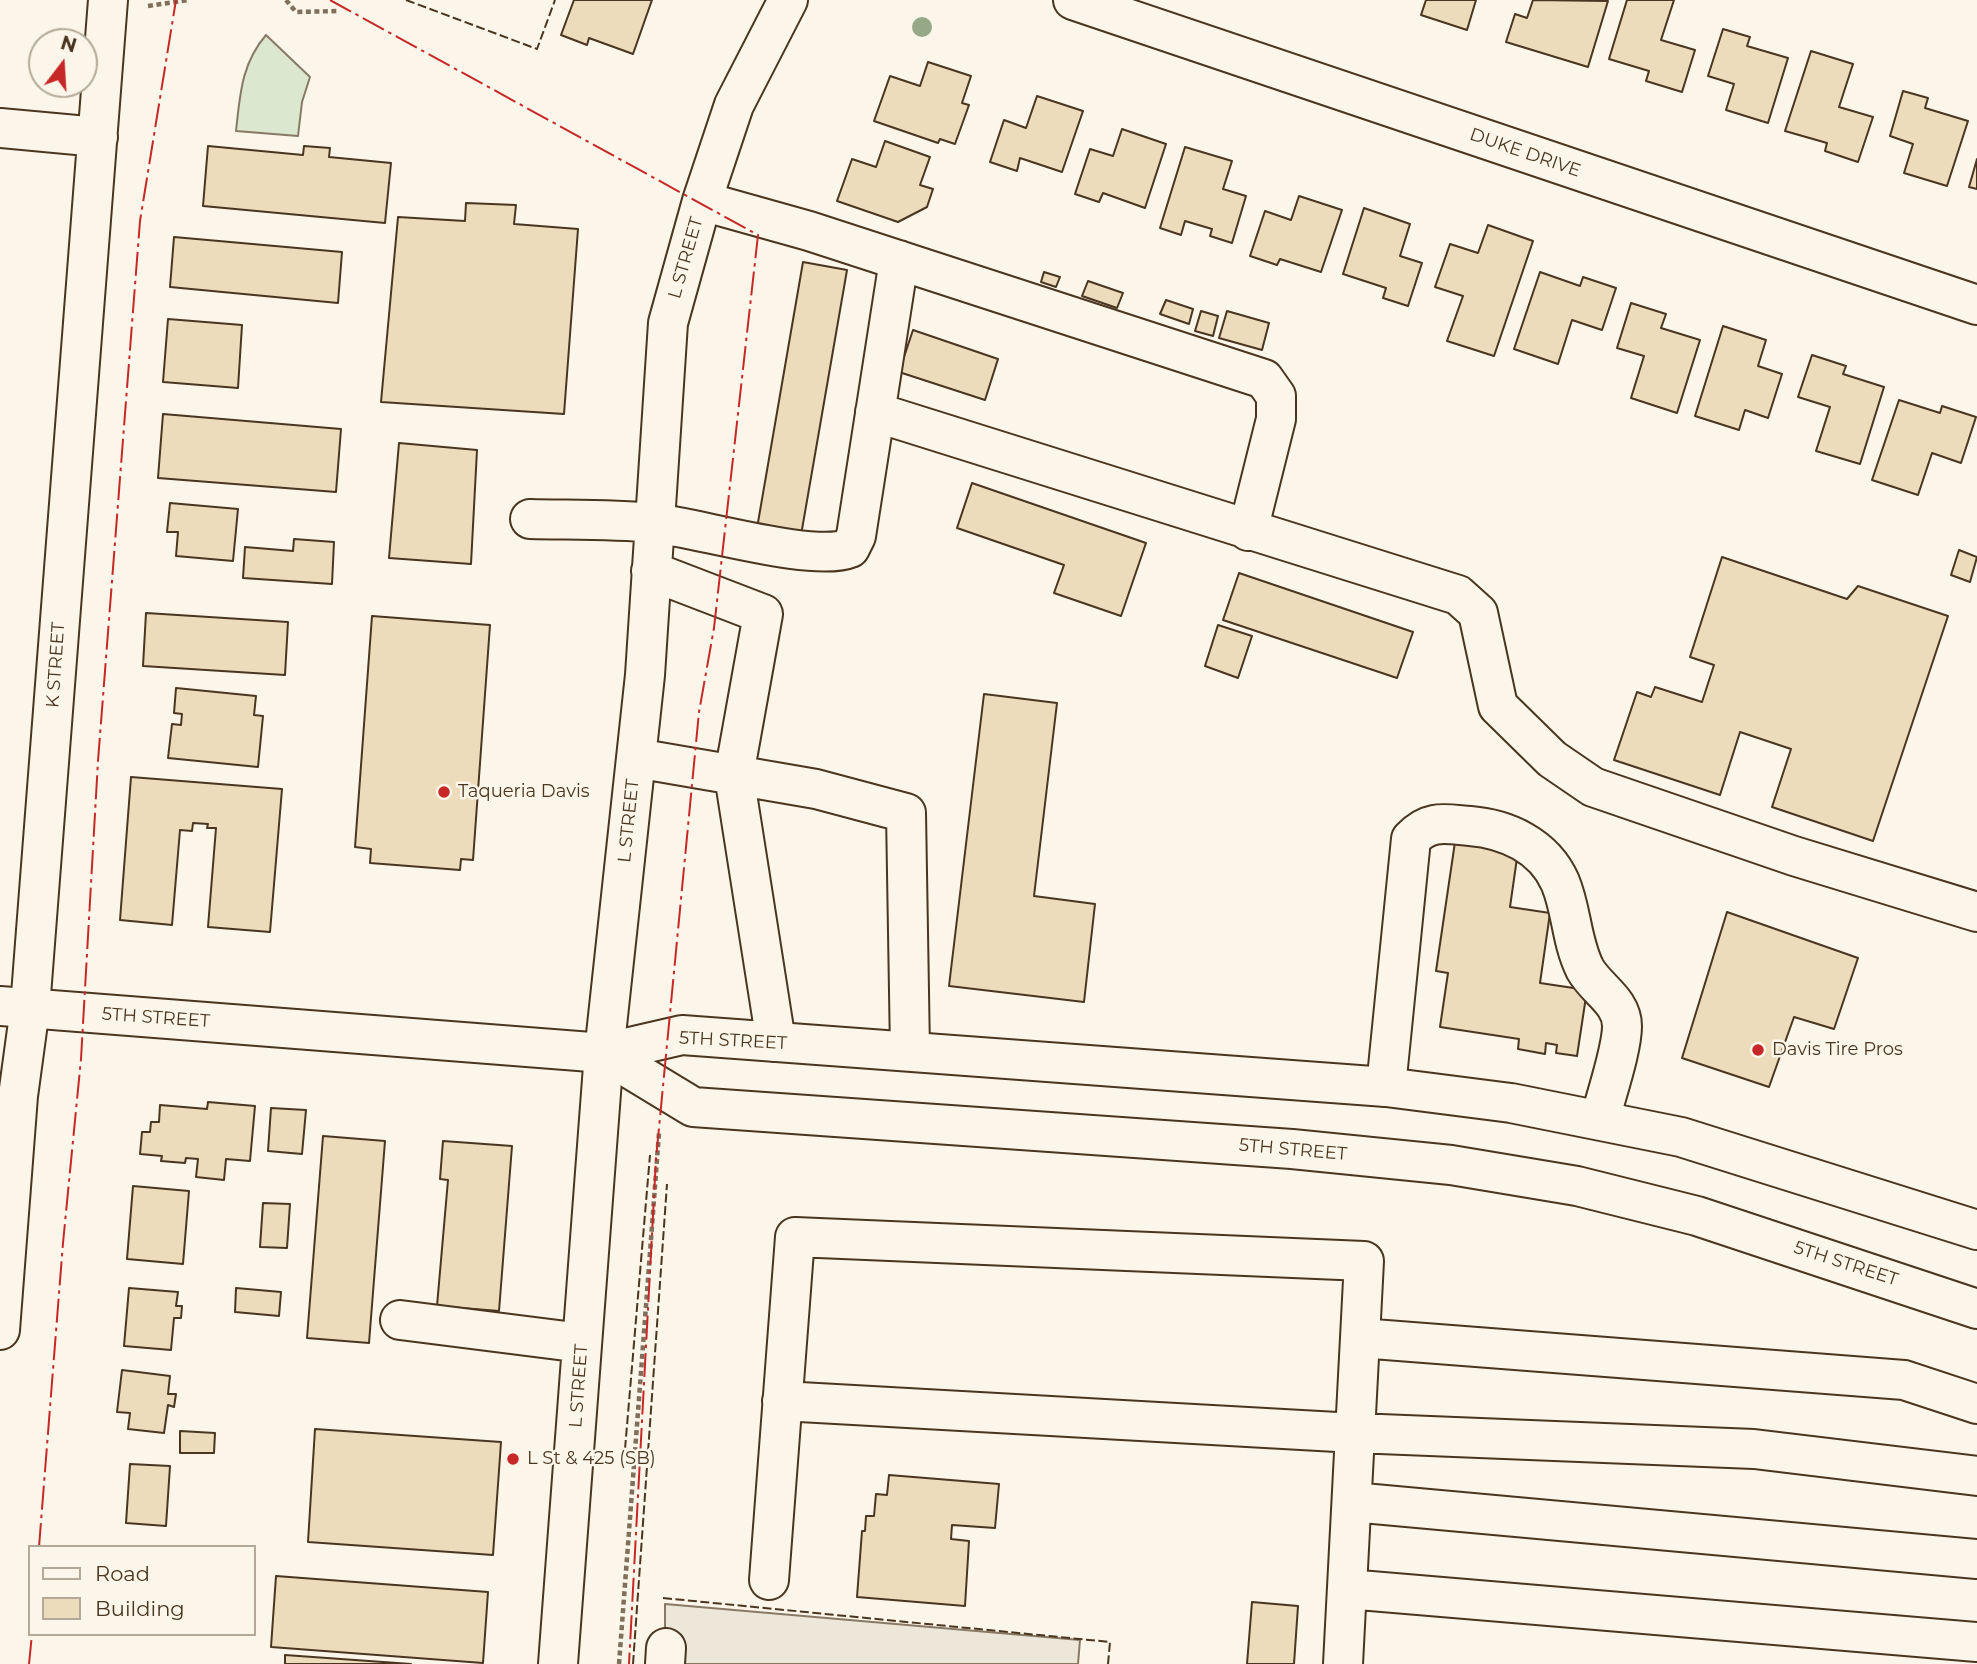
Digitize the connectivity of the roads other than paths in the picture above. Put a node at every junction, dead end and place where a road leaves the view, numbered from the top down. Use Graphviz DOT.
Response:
graph roads {
  1 [pos="108,0"];
  2 [pos="788,0"];
  3 [pos="1073,0"];
  4 [pos="0,128"];
  5 [pos="97,137"];
  6 [pos="702,201"];
  7 [pos="900,260"];
  8 [pos="1977,305"];
  9 [pos="874,412"];
  10 [pos="530,519"];
  11 [pos="655,523"];
  12 [pos="1248,531"];
  13 [pos="651,571"];
  14 [pos="636,758"];
  15 [pos="734,775"];
  16 [pos="1977,912"];
  17 [pos="15,1007"];
  18 [pos="776,1042"];
  19 [pos="910,1051"];
  20 [pos="604,1053"];
  21 [pos="1386,1087"];
  22 [pos="1600,1120"];
  23 [pos="1977,1230"];
  24 [pos="1977,1309"];
  25 [pos="400,1320"];
  26 [pos="0,1330"];
  27 [pos="1360,1338"];
  28 [pos="582,1343"];
  29 [pos="782,1401"];
  30 [pos="1977,1404"];
  31 [pos="1355,1433"];
  32 [pos="1977,1476"];
  33 [pos="1352,1502"];
  34 [pos="1977,1559"];
  35 [pos="769,1580"];
  36 [pos="1347,1588"];
  37 [pos="1977,1642"];
  38 [pos="558,1664"];
  39 [pos="1343,1664"];
  1 -- 5 [label="street, K STREET"];
  2 -- 6 [label="street, L STREET"];
  3 -- 8 [label="street, DUKE DRIVE"];
  4 -- 5 [label="street"];
  5 -- 17 [label="street, K STREET"];
  6 -- 7 [label="street"];
  6 -- 11 [label="street, L STREET"];
  7 -- 9 [label="street"];
  7 -- 12 [label="street"];
  9 -- 11 [label="street"];
  9 -- 12 [label="street"];
  10 -- 11 [label="street"];
  11 -- 13 [label="street, L STREET"];
  12 -- 16 [label="street"];
  13 -- 14 [label="street, L STREET"];
  13 -- 15 [label="street"];
  14 -- 15 [label="street"];
  14 -- 20 [label="street, L STREET"];
  15 -- 18 [label="street"];
  15 -- 19 [label="street"];
  17 -- 20 [label="street, 5TH STREET"];
  17 -- 26 [label="street, K STREET"];
  18 -- 19 [label="street, 5TH STREET"];
  18 -- 20 [label="street, 5TH STREET"];
  19 -- 21 [label="street, 5TH STREET"];
  20 -- 24 [label="street, 5TH STREET"];
  20 -- 28 [label="street, L STREET"];
  21 -- 22 [label="street, 5TH STREET"];
  21 -- 22 [label="street"];
  22 -- 23 [label="street, 5TH STREET"];
  25 -- 28 [label="street"];
  27 -- 29 [label="street"];
  27 -- 30 [label="street"];
  27 -- 31 [label="street"];
  28 -- 38 [label="street, L STREET"];
  29 -- 31 [label="street"];
  29 -- 35 [label="street"];
  31 -- 32 [label="street"];
  31 -- 33 [label="street"];
  33 -- 34 [label="street"];
  33 -- 36 [label="street"];
  36 -- 37 [label="street"];
  36 -- 39 [label="street"];
}
